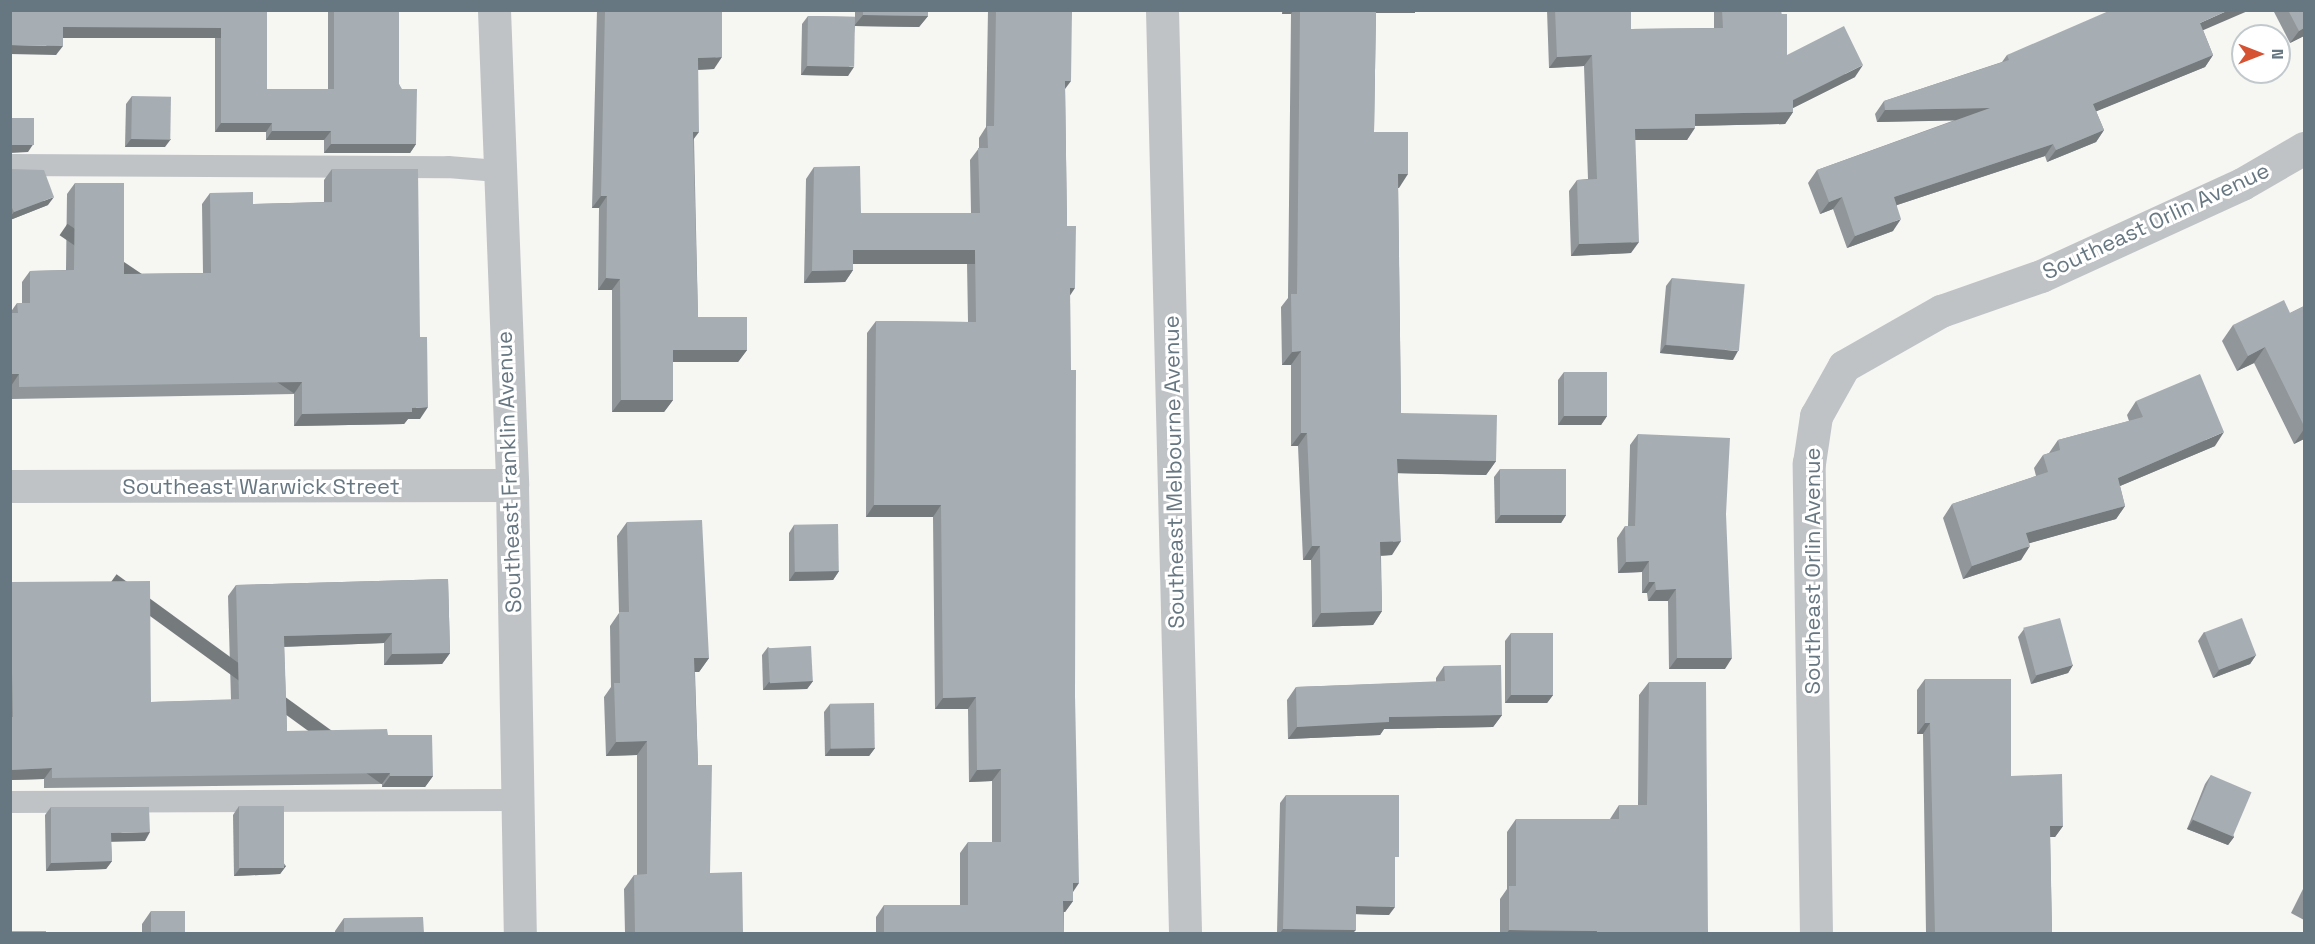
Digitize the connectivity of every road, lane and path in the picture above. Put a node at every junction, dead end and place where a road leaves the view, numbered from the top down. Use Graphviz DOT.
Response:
graph roads {
  1 [pos="494,10"];
  2 [pos="1162,10"];
  3 [pos="2304,148"];
  4 [pos="10,165"];
  5 [pos="498,171"];
  6 [pos="512,485"];
  7 [pos="10,486"];
  8 [pos="517,800"];
  9 [pos="10,802"];
  10 [pos="520,933"];
  11 [pos="1185,933"];
  12 [pos="1816,933"];
  1 -- 5 [label="street, Southeast Franklin Avenue"];
  2 -- 11 [label="street, Southeast Melbourne Avenue"];
  3 -- 12 [label="street, Southeast Orlin Avenue"];
  4 -- 5 [label="lane"];
  5 -- 6 [label="street, Southeast Franklin Avenue"];
  6 -- 7 [label="street, Southeast Warwick Street"];
  6 -- 8 [label="street, Southeast Franklin Avenue"];
  8 -- 9 [label="lane"];
  8 -- 10 [label="street, Southeast Franklin Avenue"];
}
